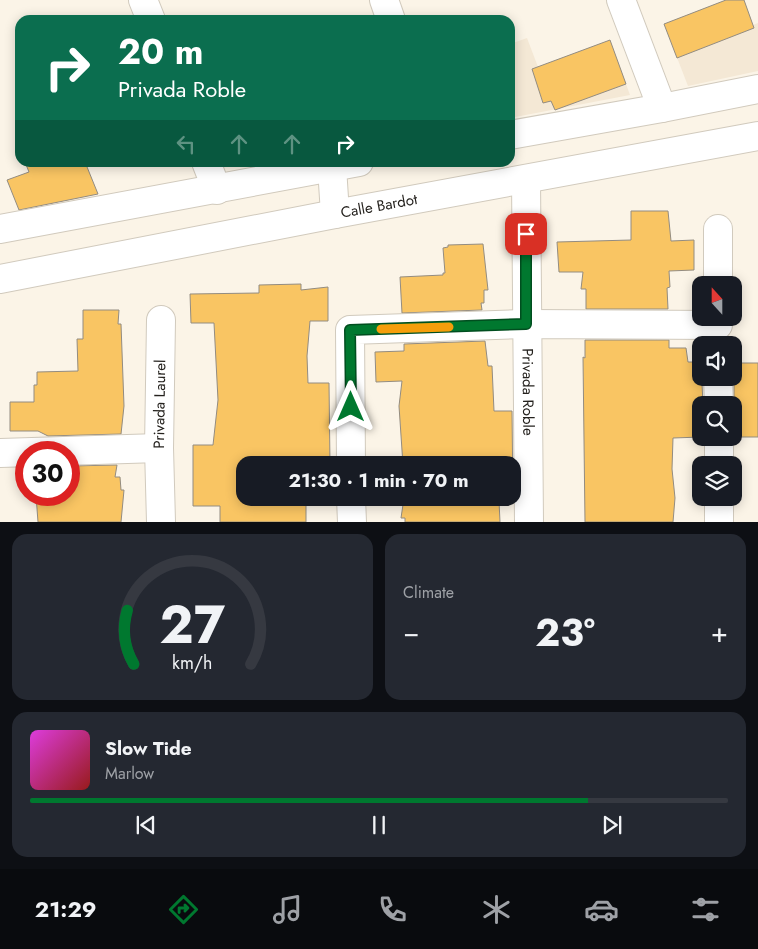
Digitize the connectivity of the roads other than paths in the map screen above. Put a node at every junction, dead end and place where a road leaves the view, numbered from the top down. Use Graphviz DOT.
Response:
graph roads {
  1 [pos="144,0"];
  2 [pos="384,0"];
  3 [pos="621,0"];
  4 [pos="149,15"];
  5 [pos="389,15"];
  6 [pos="758,89"];
  7 [pos="662,108"];
  8 [pos="515,134"];
  9 [pos="758,136"];
  10 [pos="208,167"];
  11 [pos="336,167"];
  12 [pos="332,168"];
  13 [pos="526,180"];
  14 [pos="216,190"];
  15 [pos="335,214"];
  16 [pos="0,229"];
  17 [pos="718,229"];
  18 [pos="718,276"];
  19 [pos="0,279"];
  20 [pos="161,320"];
  21 [pos="526,324"];
  22 [pos="718,329"];
  23 [pos="159,448"];
  24 [pos="0,453"];
  25 [pos="351,456"];
  26 [pos="351,506"];
  27 [pos="719,506"];
  28 [pos="160,522"];
  29 [pos="352,522"];
  30 [pos="528,522"];
  31 [pos="719,522"];
  1 -- 4 [label="street"];
  2 -- 5 [label="street"];
  3 -- 7 [label="street"];
  6 -- 7 [label="street"];
  7 -- 8 [label="street"];
  9 -- 13 [label="street, Calle Bardot"];
  10 -- 14 [label="street"];
  11 -- 12 [label="street"];
  12 -- 14 [label="street"];
  12 -- 15 [label="street"];
  13 -- 15 [label="street, Calle Bardot"];
  13 -- 21 [label="street, Privada Roble"];
  14 -- 16 [label="street"];
  15 -- 19 [label="street, Calle Bardot"];
  17 -- 18 [label="street"];
  20 -- 23 [label="street, Privada Laurel"];
  21 -- 22 [label="street"];
  21 -- 25 [label="street"];
  21 -- 30 [label="street, Privada Roble"];
  23 -- 24 [label="street, Privada Laurel"];
  23 -- 28 [label="street"];
  26 -- 29 [label="street"];
  27 -- 31 [label="street"];
}
